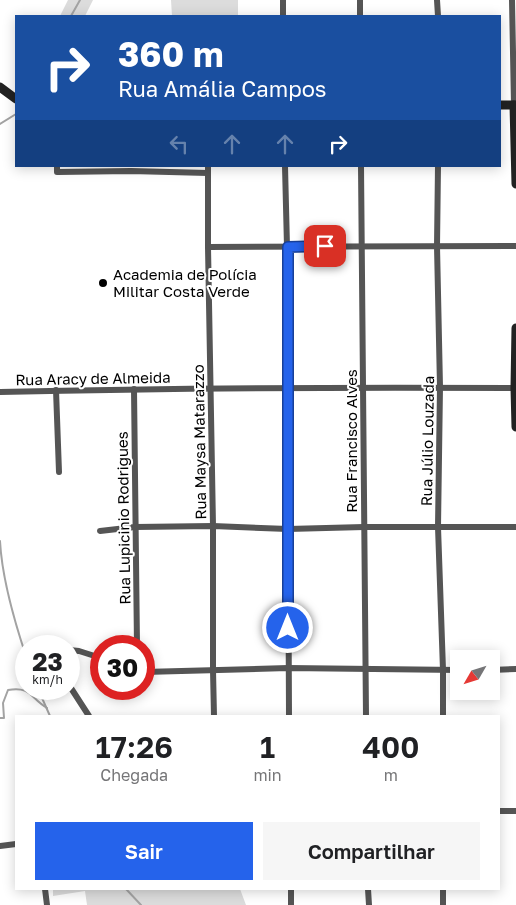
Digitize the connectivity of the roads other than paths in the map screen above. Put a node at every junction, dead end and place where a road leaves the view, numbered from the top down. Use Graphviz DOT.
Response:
graph roads {
  1 [pos="283,0"];
  2 [pos="360,0"];
  3 [pos="437,0"];
  4 [pos="512,0"];
  5 [pos="283,15"];
  6 [pos="360,15"];
  7 [pos="438,15"];
  8 [pos="0,87"];
  9 [pos="15,98"];
  10 [pos="501,105"];
  11 [pos="515,105"];
  12 [pos="57,167"];
  13 [pos="285,167"];
  14 [pos="361,167"];
  15 [pos="438,167"];
  16 [pos="131,169"];
  17 [pos="208,169"];
  18 [pos="516,184"];
  19 [pos="362,246"];
  20 [pos="437,246"];
  21 [pos="516,246"];
  22 [pos="208,247"];
  23 [pos="288,247"];
  24 [pos="516,328"];
  25 [pos="363,387"];
  26 [pos="440,387"];
  27 [pos="287,388"];
  28 [pos="516,388"];
  29 [pos="134,389"];
  30 [pos="210,389"];
  31 [pos="56,390"];
  32 [pos="0,392"];
  33 [pos="516,427"];
  34 [pos="60,472"];
  35 [pos="213,526"];
  36 [pos="135,527"];
  37 [pos="364,527"];
  38 [pos="438,527"];
  39 [pos="516,527"];
  40 [pos="288,530"];
  41 [pos="100,531"];
  42 [pos="137,635"];
  43 [pos="288,668"];
  44 [pos="365,669"];
  45 [pos="213,670"];
  46 [pos="443,670"];
  47 [pos="450,670"];
  48 [pos="500,670"];
  49 [pos="516,670"];
  50 [pos="155,672"];
  51 [pos="79,700"];
  52 [pos="89,715"];
  53 [pos="214,715"];
  54 [pos="289,715"];
  55 [pos="366,715"];
  56 [pos="443,715"];
  57 [pos="500,811"];
  58 [pos="516,811"];
  59 [pos="15,844"];
  60 [pos="0,846"];
  61 [pos="46,890"];
  62 [pos="291,890"];
  63 [pos="368,890"];
  64 [pos="443,890"];
  65 [pos="46,905"];
  66 [pos="291,905"];
  67 [pos="369,905"];
  68 [pos="443,905"];
  1 -- 5 [label="street"];
  2 -- 6 [label="street"];
  3 -- 7 [label="street"];
  4 -- 11 [label="street"];
  8 -- 9 [label="street"];
  10 -- 11 [label="street"];
  11 -- 18 [label="street"];
  12 -- 16 [label="street"];
  13 -- 23 [label="street"];
  14 -- 19 [label="street, Rua Francisco Alves"];
  15 -- 20 [label="street, Rua Júlio Louzada"];
  16 -- 17 [label="street"];
  17 -- 22 [label="street, Rua Maysa Matarazzo"];
  19 -- 20 [label="street"];
  19 -- 23 [label="street"];
  19 -- 25 [label="street, Rua Francisco Alves"];
  20 -- 21 [label="street"];
  20 -- 26 [label="street, Rua Júlio Louzada"];
  22 -- 23 [label="street"];
  22 -- 30 [label="street, Rua Maysa Matarazzo"];
  23 -- 27 [label="street"];
  24 -- 28 [label="street"];
  25 -- 26 [label="street, Rua Aracy de Almeida"];
  25 -- 27 [label="street, Rua Aracy de Almeida"];
  25 -- 37 [label="street, Rua Francisco Alves"];
  26 -- 28 [label="street, Rua Aracy de Almeida"];
  26 -- 38 [label="street, Rua Júlio Louzada"];
  27 -- 30 [label="street, Rua Aracy de Almeida"];
  27 -- 40 [label="street"];
  28 -- 33 [label="street"];
  29 -- 30 [label="street, Rua Aracy de Almeida"];
  29 -- 31 [label="street, Rua Aracy de Almeida"];
  29 -- 36 [label="street, Rua Lupicinio Rodrigues"];
  30 -- 35 [label="street, Rua Maysa Matarazzo"];
  31 -- 32 [label="street, Rua Aracy de Almeida"];
  31 -- 34 [label="street"];
  35 -- 36 [label="street"];
  35 -- 40 [label="street"];
  35 -- 45 [label="street, Rua Maysa Matarazzo"];
  36 -- 41 [label="street"];
  36 -- 42 [label="street, Rua Lupicinio Rodrigues"];
  37 -- 38 [label="street"];
  37 -- 40 [label="street"];
  37 -- 44 [label="street, Rua Francisco Alves"];
  38 -- 39 [label="street"];
  38 -- 46 [label="street, Rua Júlio Louzada"];
  40 -- 43 [label="street"];
  43 -- 44 [label="street"];
  43 -- 45 [label="street"];
  43 -- 54 [label="street"];
  44 -- 46 [label="street"];
  44 -- 55 [label="street, Rua Francisco Alves"];
  45 -- 50 [label="street"];
  45 -- 53 [label="street, Rua Maysa Matarazzo"];
  46 -- 47 [label="street"];
  46 -- 56 [label="street, Rua Júlio Louzada"];
  48 -- 49 [label="street"];
  51 -- 52 [label="street"];
  57 -- 58 [label="street"];
  59 -- 60 [label="street"];
  61 -- 65 [label="street"];
  62 -- 66 [label="street"];
  63 -- 67 [label="street"];
  64 -- 68 [label="street"];
}
